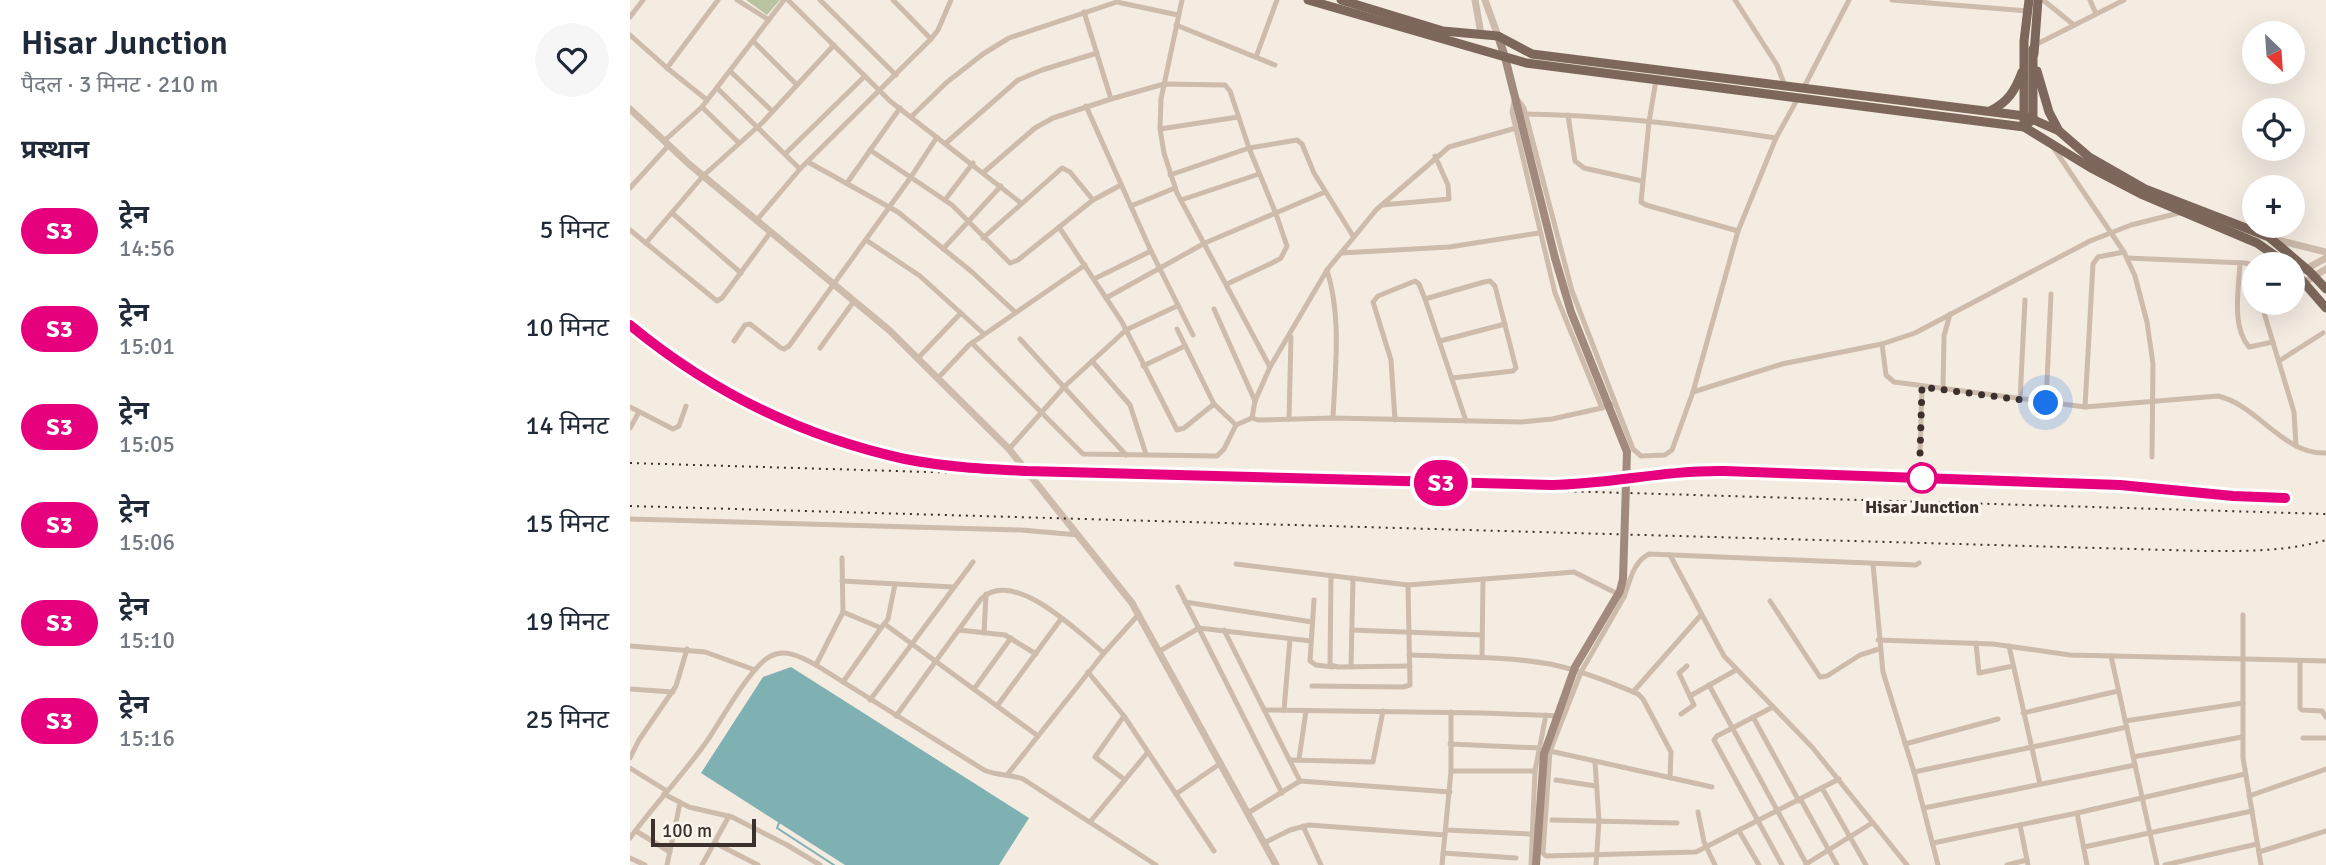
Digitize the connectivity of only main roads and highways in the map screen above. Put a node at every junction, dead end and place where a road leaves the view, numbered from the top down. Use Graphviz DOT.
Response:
graph roads {
  1 [pos="1308,0"];
  2 [pos="1341,0"];
  3 [pos="2029,0"];
  4 [pos="2038,0"];
  5 [pos="1498,36"];
  6 [pos="2033,48"];
  7 [pos="1505,57"];
  8 [pos="2024,66"];
  9 [pos="1784,91"];
  10 [pos="1801,93"];
  11 [pos="1989,112"];
  12 [pos="2029,118"];
  13 [pos="2024,127"];
  14 [pos="2059,131"];
  15 [pos="2270,252"];
  16 [pos="2305,283"];
  17 [pos="2326,289"];
  18 [pos="2326,308"];
  19 [pos="1533,865"];
  1 -- 7 [label="main road"];
  2 -- 5 [label="main road"];
  3 -- 8 [label="main road"];
  4 -- 6 [label="main road"];
  5 -- 7 [label="main road"];
  5 -- 9 [label="main road"];
  6 -- 12 [label="main road"];
  6 -- 14 [label="main road"];
  7 -- 9 [label="main road"];
  7 -- 19 [label="main road, bridge"];
  8 -- 11 [label="main road"];
  8 -- 12 [label="main road"];
  9 -- 10 [label="main road"];
  10 -- 11 [label="main road"];
  10 -- 13 [label="main road"];
  11 -- 12 [label="main road"];
  12 -- 13 [label="main road"];
  12 -- 14 [label="main road"];
  13 -- 15 [label="main road"];
  14 -- 17 [label="main road"];
  16 -- 18 [label="main road"];
}
